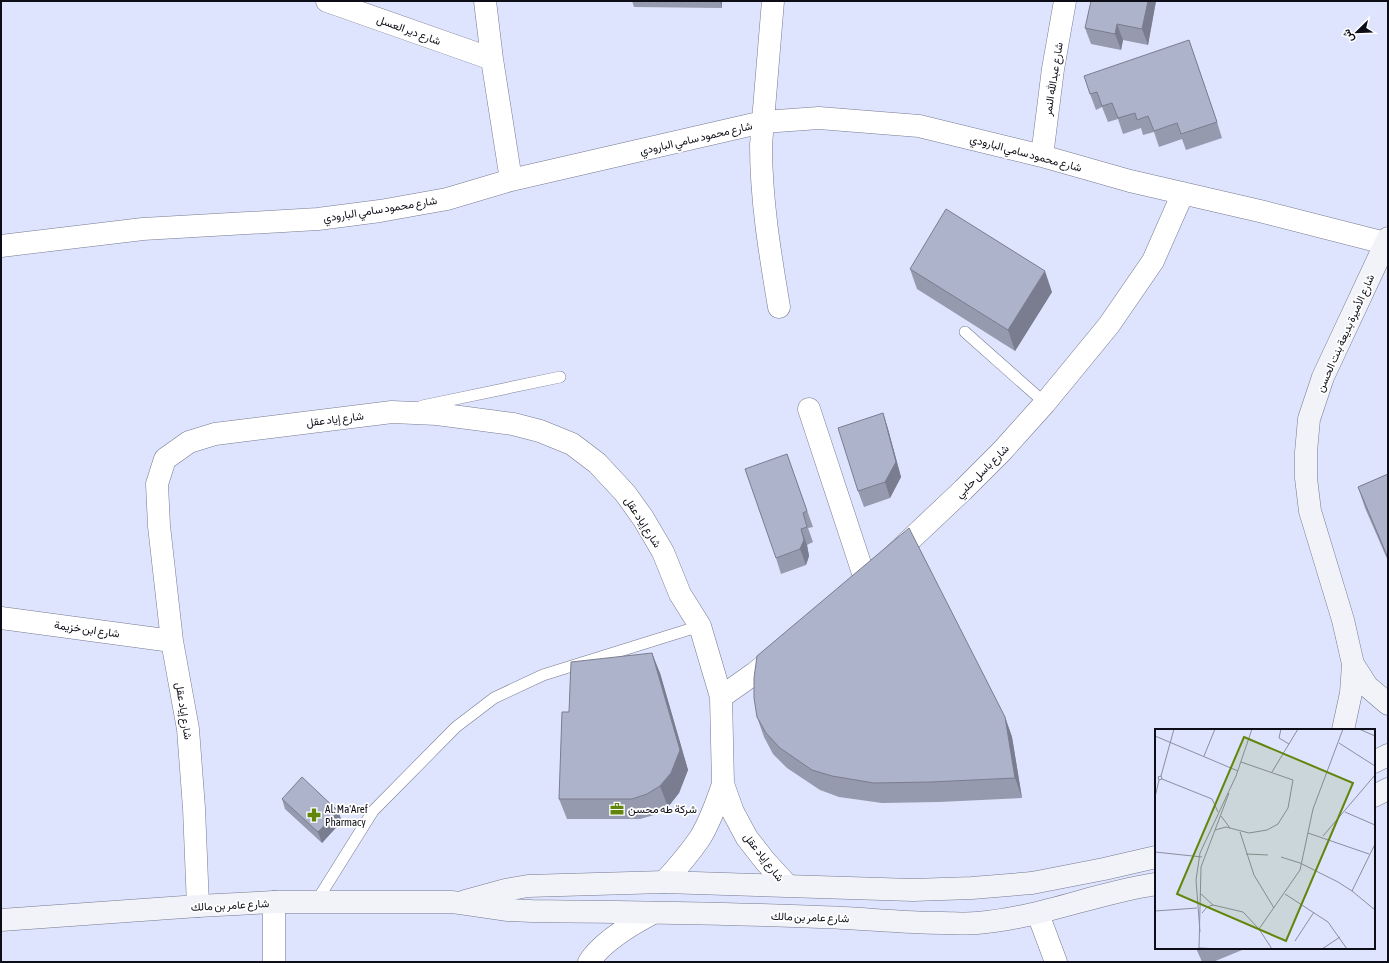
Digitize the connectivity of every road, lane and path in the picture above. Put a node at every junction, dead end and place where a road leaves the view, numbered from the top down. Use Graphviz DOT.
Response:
graph roads {
  1 [pos="327,1"];
  2 [pos="485,1"];
  3 [pos="773,1"];
  4 [pos="1066,1"];
  5 [pos="492,59"];
  6 [pos="763,122"];
  7 [pos="1042,156"];
  8 [pos="511,180"];
  9 [pos="1183,193"];
  10 [pos="1386,241"];
  11 [pos="1,246"];
  12 [pos="779,307"];
  13 [pos="966,332"];
  14 [pos="560,377"];
  15 [pos="1045,403"];
  16 [pos="809,409"];
  17 [pos="392,412"];
  18 [pos="866,582"];
  19 [pos="848,597"];
  20 [pos="1,618"];
  21 [pos="700,626"];
  22 [pos="172,641"];
  23 [pos="794,641"];
  24 [pos="1353,664"];
  25 [pos="721,697"];
  26 [pos="1388,704"];
  27 [pos="1342,729"];
  28 [pos="1388,756"];
  29 [pos="1375,762"];
  30 [pos="723,784"];
  31 [pos="1388,789"];
  32 [pos="1375,796"];
  33 [pos="1155,857"];
  34 [pos="664,882"];
  35 [pos="1032,884"];
  36 [pos="1155,884"];
  37 [pos="787,886"];
  38 [pos="274,902"];
  39 [pos="316,902"];
  40 [pos="460,902"];
  41 [pos="198,906"];
  42 [pos="653,913"];
  43 [pos="1038,914"];
  44 [pos="1,920"];
  45 [pos="274,962"];
  46 [pos="589,962"];
  47 [pos="1056,962"];
  1 -- 5 [label="street, شارع دير العسل"];
  2 -- 5 [label="street"];
  3 -- 6 [label="street"];
  4 -- 7 [label="street, شارع عبدالله النمر"];
  5 -- 8 [label="street"];
  6 -- 7 [label="street, شارع محمود سامي البارودي"];
  6 -- 8 [label="street, شارع محمود سامي البارودي"];
  6 -- 12 [label="street"];
  7 -- 9 [label="street, شارع محمود سامي البارودي"];
  8 -- 11 [label="street, شارع محمود سامي البارودي"];
  9 -- 10 [label="street, شارع محمود سامي البارودي"];
  9 -- 15 [label="street, شارع باسل حلبي"];
  10 -- 24 [label="street, شارع الأميرة بديعة بنت الحسن"];
  13 -- 15 [label="lane"];
  14 -- 17 [label="lane"];
  15 -- 18 [label="street, شارع باسل حلبي"];
  16 -- 18 [label="street"];
  17 -- 21 [label="street, شارع إياد عقل"];
  17 -- 22 [label="street, شارع إياد عقل"];
  18 -- 19 [label="street, شارع باسل حلبي"];
  20 -- 22 [label="street, شارع ابن خزيمة"];
  21 -- 25 [label="street, شارع إياد عقل"];
  21 -- 39 [label="lane"];
  22 -- 41 [label="street, شارع إياد عقل"];
  23 -- 25 [label="street"];
  24 -- 26 [label="street, شارع الأميرة بديعة بنت الحسن"];
  24 -- 27 [label="street, شارع الأميرة بديعة بنت الحسن"];
  25 -- 30 [label="street, شارع إياد عقل"];
  28 -- 29 [label="street"];
  30 -- 34 [label="street, شارع إياد عقل"];
  30 -- 37 [label="street, شارع إياد عقل"];
  31 -- 32 [label="street"];
  33 -- 35 [label="street, شارع عامر بن مالك"];
  34 -- 37 [label="street, شارع عامر بن مالك"];
  34 -- 40 [label="street, شارع عامر بن مالك"];
  35 -- 37 [label="street, شارع عامر بن مالك"];
  35 -- 43 [label="street"];
  36 -- 43 [label="street, شارع عامر بن مالك"];
  38 -- 39 [label="street, شارع عامر بن مالك"];
  38 -- 41 [label="street, شارع عامر بن مالك"];
  38 -- 45 [label="street"];
  39 -- 40 [label="street, شارع عامر بن مالك"];
  40 -- 42 [label="street, شارع عامر بن مالك"];
  41 -- 44 [label="street, شارع عامر بن مالك"];
  42 -- 43 [label="street, شارع عامر بن مالك"];
  42 -- 46 [label="street"];
  43 -- 47 [label="street"];
}
